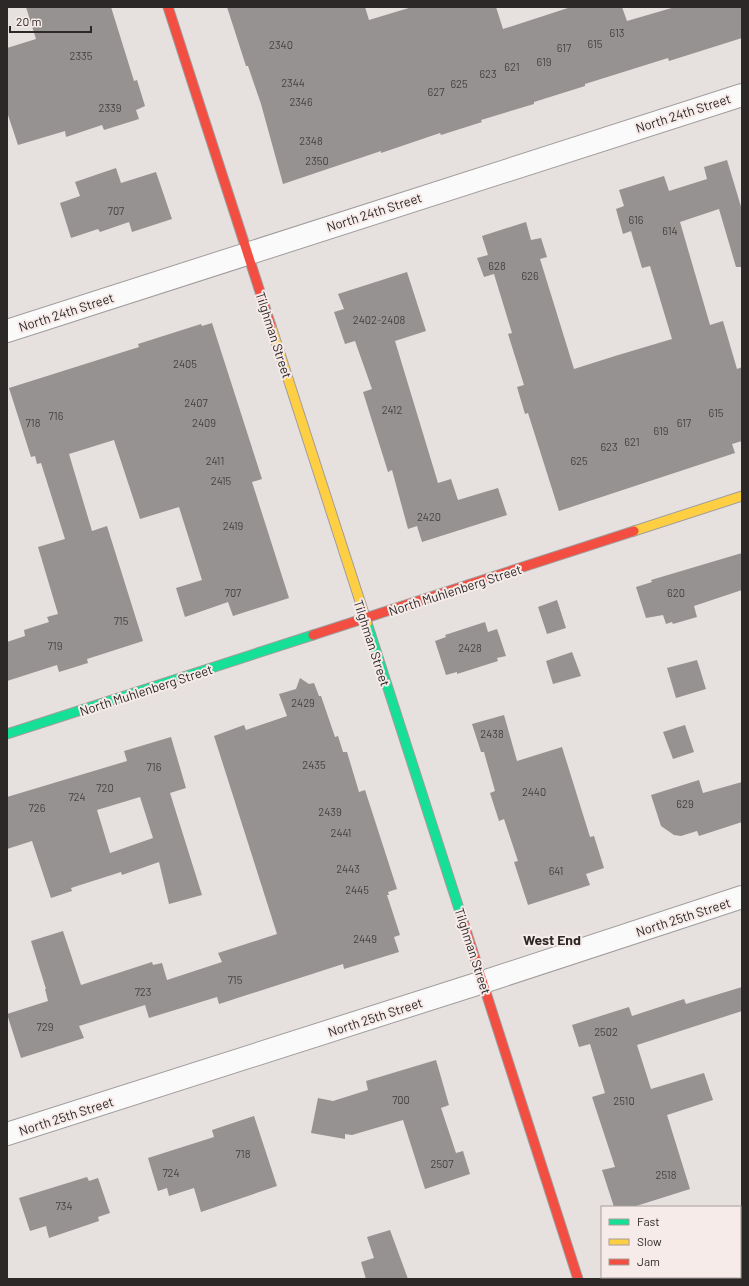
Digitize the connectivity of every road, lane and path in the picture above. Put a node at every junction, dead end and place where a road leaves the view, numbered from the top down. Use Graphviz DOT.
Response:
graph roads {
  1 [pos="168,7"];
  2 [pos="742,95"];
  3 [pos="248,253"];
  4 [pos="7,331"];
  5 [pos="742,496"];
  6 [pos="364,619"];
  7 [pos="7,734"];
  8 [pos="742,897"];
  9 [pos="483,982"];
  10 [pos="7,1134"];
  11 [pos="578,1279"];
  1 -- 3 [label="main road, Tilghman Street"];
  2 -- 3 [label="street, North 24th Street"];
  3 -- 4 [label="street, North 24th Street"];
  3 -- 6 [label="main road, Tilghman Street"];
  5 -- 6 [label="main road, North Muhlenberg Street"];
  6 -- 7 [label="main road, North Muhlenberg Street"];
  6 -- 9 [label="main road, Tilghman Street"];
  8 -- 9 [label="street, North 25th Street"];
  9 -- 10 [label="street, North 25th Street"];
  9 -- 11 [label="main road, Tilghman Street"];
}
